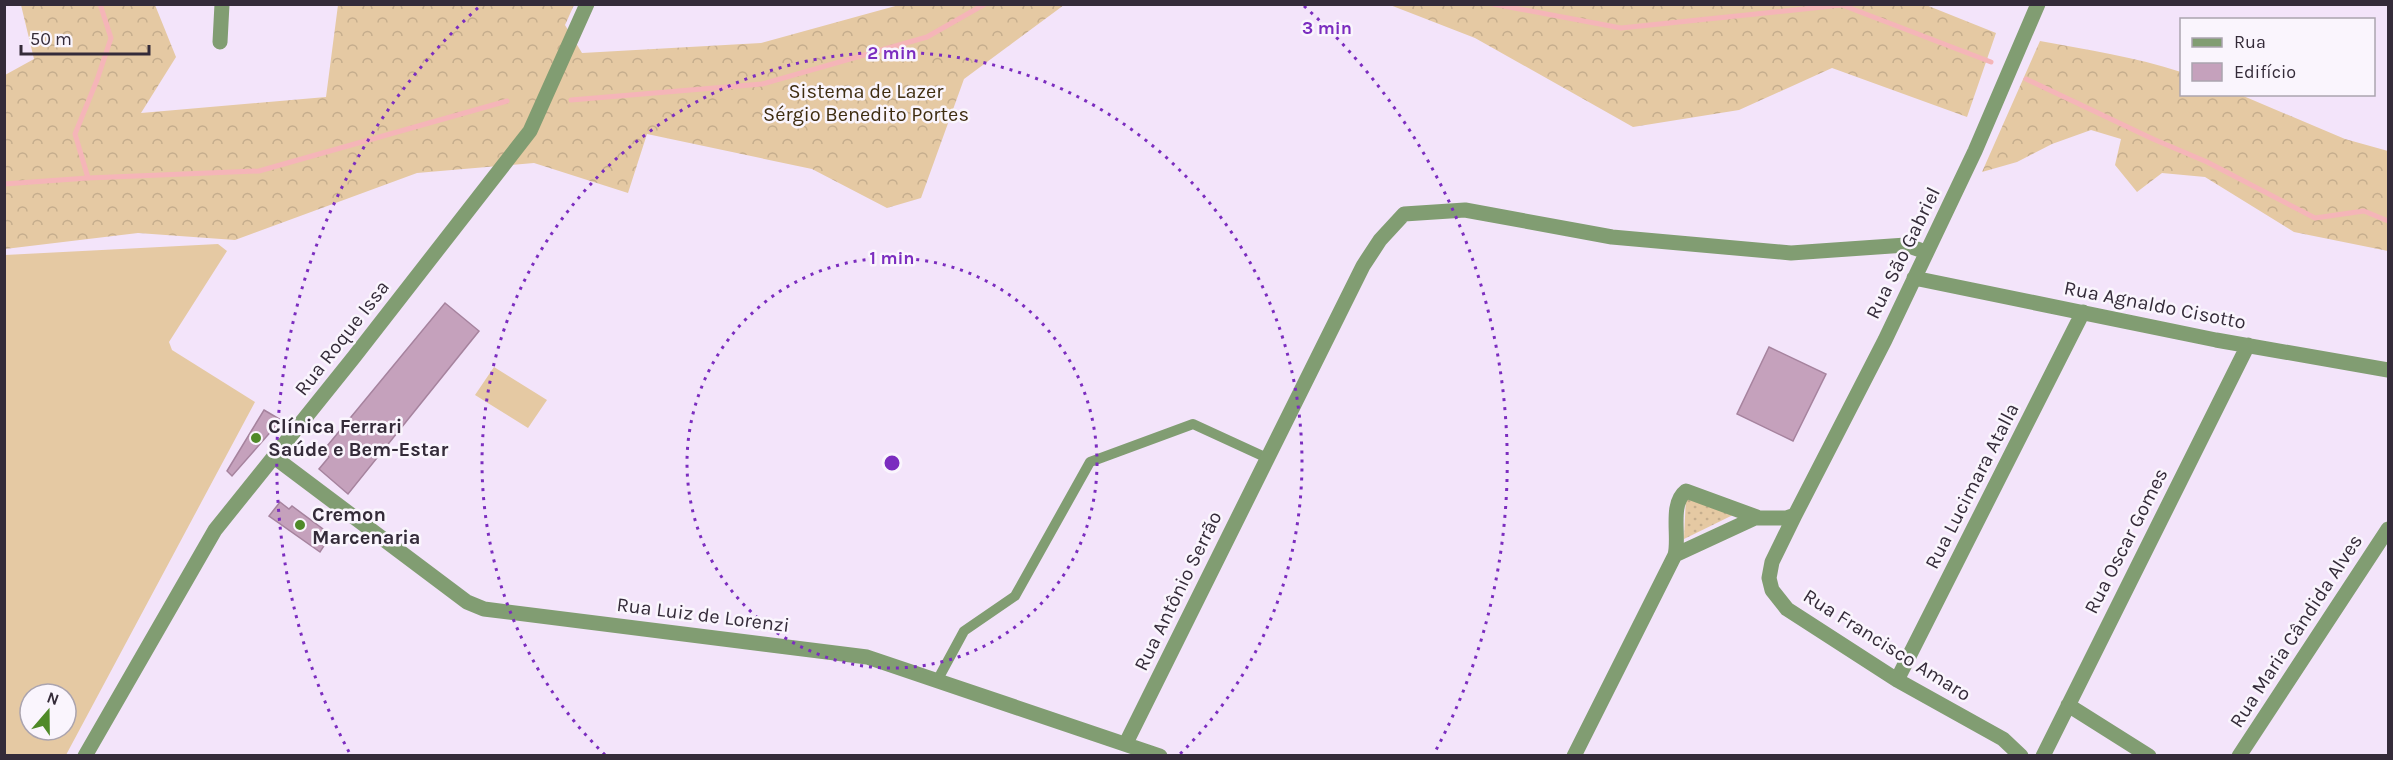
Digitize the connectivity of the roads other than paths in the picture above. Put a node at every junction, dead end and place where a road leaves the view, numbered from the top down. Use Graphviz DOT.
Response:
graph roads {
  1 [pos="222,4"];
  2 [pos="587,4"];
  3 [pos="2038,4"];
  4 [pos="220,42"];
  5 [pos="1926,252"];
  6 [pos="1914,278"];
  7 [pos="2084,312"];
  8 [pos="2248,345"];
  9 [pos="2388,370"];
  10 [pos="274,457"];
  11 [pos="1267,458"];
  12 [pos="1795,515"];
  13 [pos="1757,517"];
  14 [pos="2388,529"];
  15 [pos="1675,555"];
  16 [pos="938,679"];
  17 [pos="1897,680"];
  18 [pos="2068,705"];
  19 [pos="1126,743"];
  20 [pos="85,756"];
  21 [pos="1160,756"];
  22 [pos="1574,756"];
  23 [pos="2021,756"];
  24 [pos="2043,756"];
  25 [pos="2149,756"];
  26 [pos="2240,756"];
  1 -- 4 [label="street"];
  2 -- 10 [label="street, Rua Roque Issa"];
  3 -- 5 [label="street, Rua São Gabriel"];
  5 -- 6 [label="street, Rua São Gabriel"];
  5 -- 11 [label="street, Rua Antônio Serrão"];
  6 -- 7 [label="street, Rua Agnaldo Cisotto"];
  6 -- 12 [label="street, Rua São Gabriel"];
  7 -- 8 [label="street, Rua Agnaldo Cisotto"];
  7 -- 17 [label="street, Rua Lucimara Atalla"];
  8 -- 9 [label="street, Rua Agnaldo Cisotto"];
  8 -- 18 [label="street, Rua Oscar Gomes"];
  10 -- 16 [label="street, Rua Luiz de Lorenzi"];
  10 -- 20 [label="street, Rua Roque Issa"];
  11 -- 16 [label="lane"];
  11 -- 19 [label="street, Rua Antônio Serrão"];
  12 -- 13 [label="street"];
  12 -- 17 [label="street, Rua Francisco Amaro"];
  13 -- 15 [label="street"];
  13 -- 15 [label="street"];
  14 -- 26 [label="street, Rua Maria Cândida Alves"];
  15 -- 22 [label="street"];
  16 -- 19 [label="street, Rua Luiz de Lorenzi"];
  17 -- 23 [label="street, Rua Francisco Amaro"];
  18 -- 24 [label="street, Rua Oscar Gomes"];
  18 -- 25 [label="street"];
  19 -- 21 [label="street, Rua Luiz de Lorenzi"];
}
